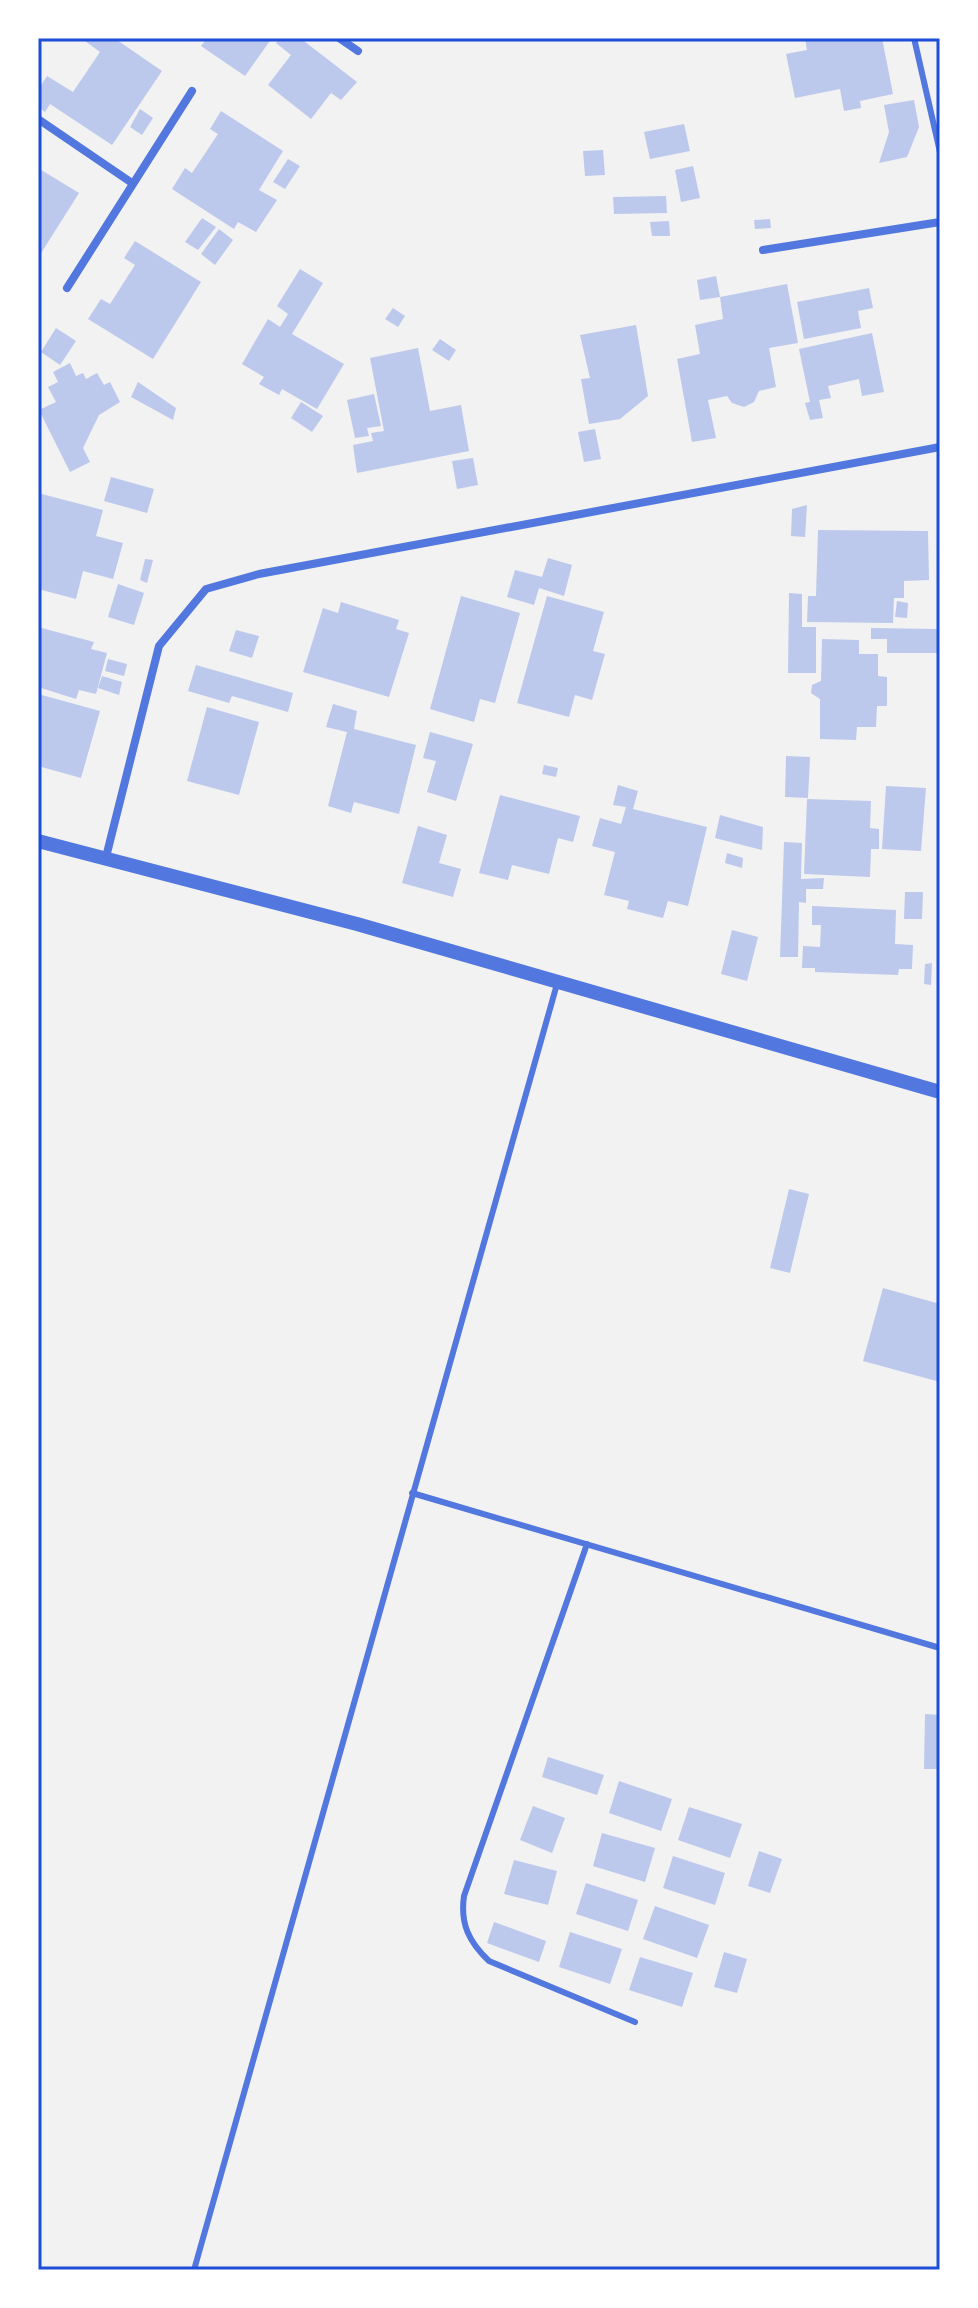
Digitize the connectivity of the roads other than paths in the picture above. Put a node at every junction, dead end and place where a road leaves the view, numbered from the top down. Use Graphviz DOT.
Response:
graph roads {
  1 [pos="339,38"];
  2 [pos="914,38"];
  3 [pos="358,51"];
  4 [pos="192,91"];
  5 [pos="38,119"];
  6 [pos="940,152"];
  7 [pos="132,183"];
  8 [pos="940,222"];
  9 [pos="763,250"];
  10 [pos="67,288"];
  11 [pos="940,447"];
  12 [pos="38,841"];
  13 [pos="105,861"];
  14 [pos="558,982"];
  15 [pos="940,1092"];
  16 [pos="412,1493"];
  17 [pos="587,1544"];
  18 [pos="940,1648"];
  19 [pos="635,2022"];
  20 [pos="194,2270"];
  1 -- 3 [label="street"];
  2 -- 6 [label="lane"];
  4 -- 7 [label="street"];
  5 -- 7 [label="street"];
  7 -- 10 [label="street"];
  8 -- 9 [label="street"];
  11 -- 13 [label="street"];
  12 -- 13 [label="street"];
  13 -- 14 [label="street"];
  14 -- 15 [label="street"];
  14 -- 16 [label="lane"];
  16 -- 17 [label="lane"];
  16 -- 20 [label="lane"];
  17 -- 18 [label="lane"];
  17 -- 19 [label="lane"];
}
